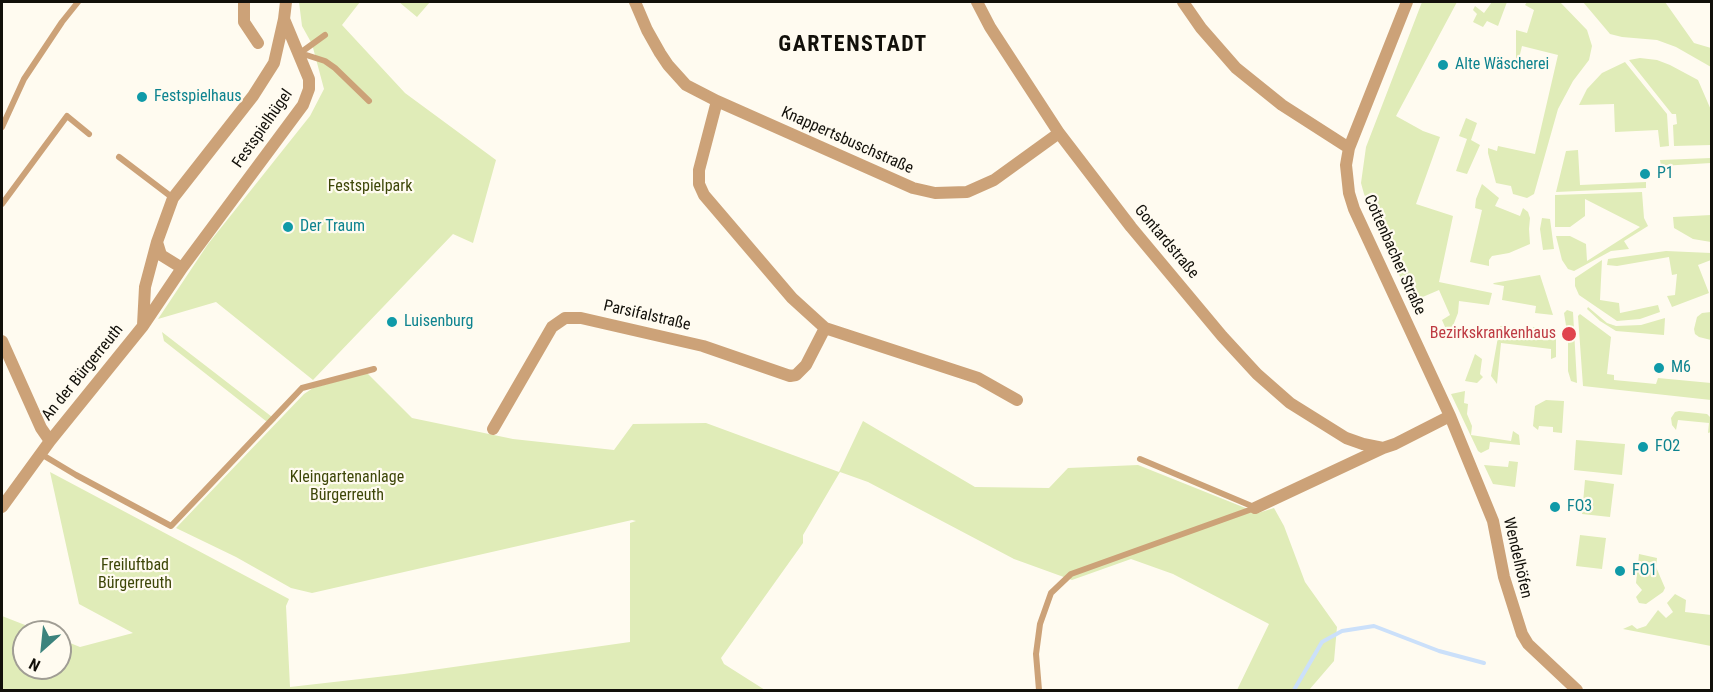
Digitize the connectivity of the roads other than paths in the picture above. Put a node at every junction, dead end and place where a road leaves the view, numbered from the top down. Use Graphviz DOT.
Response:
graph roads {
  1 [pos="78,2"];
  2 [pos="244,2"];
  3 [pos="286,2"];
  4 [pos="635,2"];
  5 [pos="977,2"];
  6 [pos="1183,2"];
  7 [pos="1407,2"];
  8 [pos="284,19"];
  9 [pos="326,35"];
  10 [pos="258,43"];
  11 [pos="300,54"];
  12 [pos="369,101"];
  13 [pos="717,101"];
  14 [pos="2,127"];
  15 [pos="89,134"];
  16 [pos="1059,134"];
  17 [pos="1349,148"];
  18 [pos="119,157"];
  19 [pos="173,198"];
  20 [pos="2,204"];
  21 [pos="157,242"];
  22 [pos="182,267"];
  23 [pos="143,326"];
  24 [pos="825,328"];
  25 [pos="2,341"];
  26 [pos="374,369"];
  27 [pos="1017,400"];
  28 [pos="1450,416"];
  29 [pos="493,429"];
  30 [pos="50,441"];
  31 [pos="1383,448"];
  32 [pos="40,454"];
  33 [pos="1140,459"];
  34 [pos="2,507"];
  35 [pos="1255,508"];
  36 [pos="1039,690"];
  37 [pos="1577,690"];
  1 -- 14 [label="lane"];
  2 -- 10 [label="street"];
  3 -- 8 [label="street"];
  4 -- 13 [label="street"];
  5 -- 16 [label="street, Gontardstraße"];
  6 -- 17 [label="street"];
  7 -- 17 [label="street, Cottenbacher Straße"];
  8 -- 11 [label="street, Festspielhügel"];
  8 -- 19 [label="street, Festspielhügel"];
  9 -- 11 [label="lane"];
  11 -- 12 [label="lane"];
  11 -- 22 [label="street, Festspielhügel"];
  13 -- 16 [label="street, Knappertsbuschstraße"];
  13 -- 24 [label="street"];
  15 -- 20 [label="lane"];
  16 -- 31 [label="street, Gontardstraße"];
  17 -- 28 [label="street, Cottenbacher Straße"];
  18 -- 19 [label="lane"];
  19 -- 21 [label="street, Festspielhügel"];
  21 -- 22 [label="street"];
  21 -- 23 [label="street, Festspielhügel"];
  22 -- 23 [label="street, Festspielhügel"];
  23 -- 30 [label="street, An der Bürgerreuth"];
  24 -- 27 [label="street"];
  24 -- 29 [label="street, Parsifalstraße"];
  25 -- 30 [label="street, An der Bürgerreuth"];
  26 -- 32 [label="lane"];
  28 -- 31 [label="street"];
  28 -- 37 [label="street, Wendelhöfen"];
  30 -- 32 [label="street, An der Bürgerreuth"];
  31 -- 35 [label="street"];
  32 -- 34 [label="street, An der Bürgerreuth"];
  33 -- 35 [label="lane"];
  35 -- 36 [label="lane"];
}
